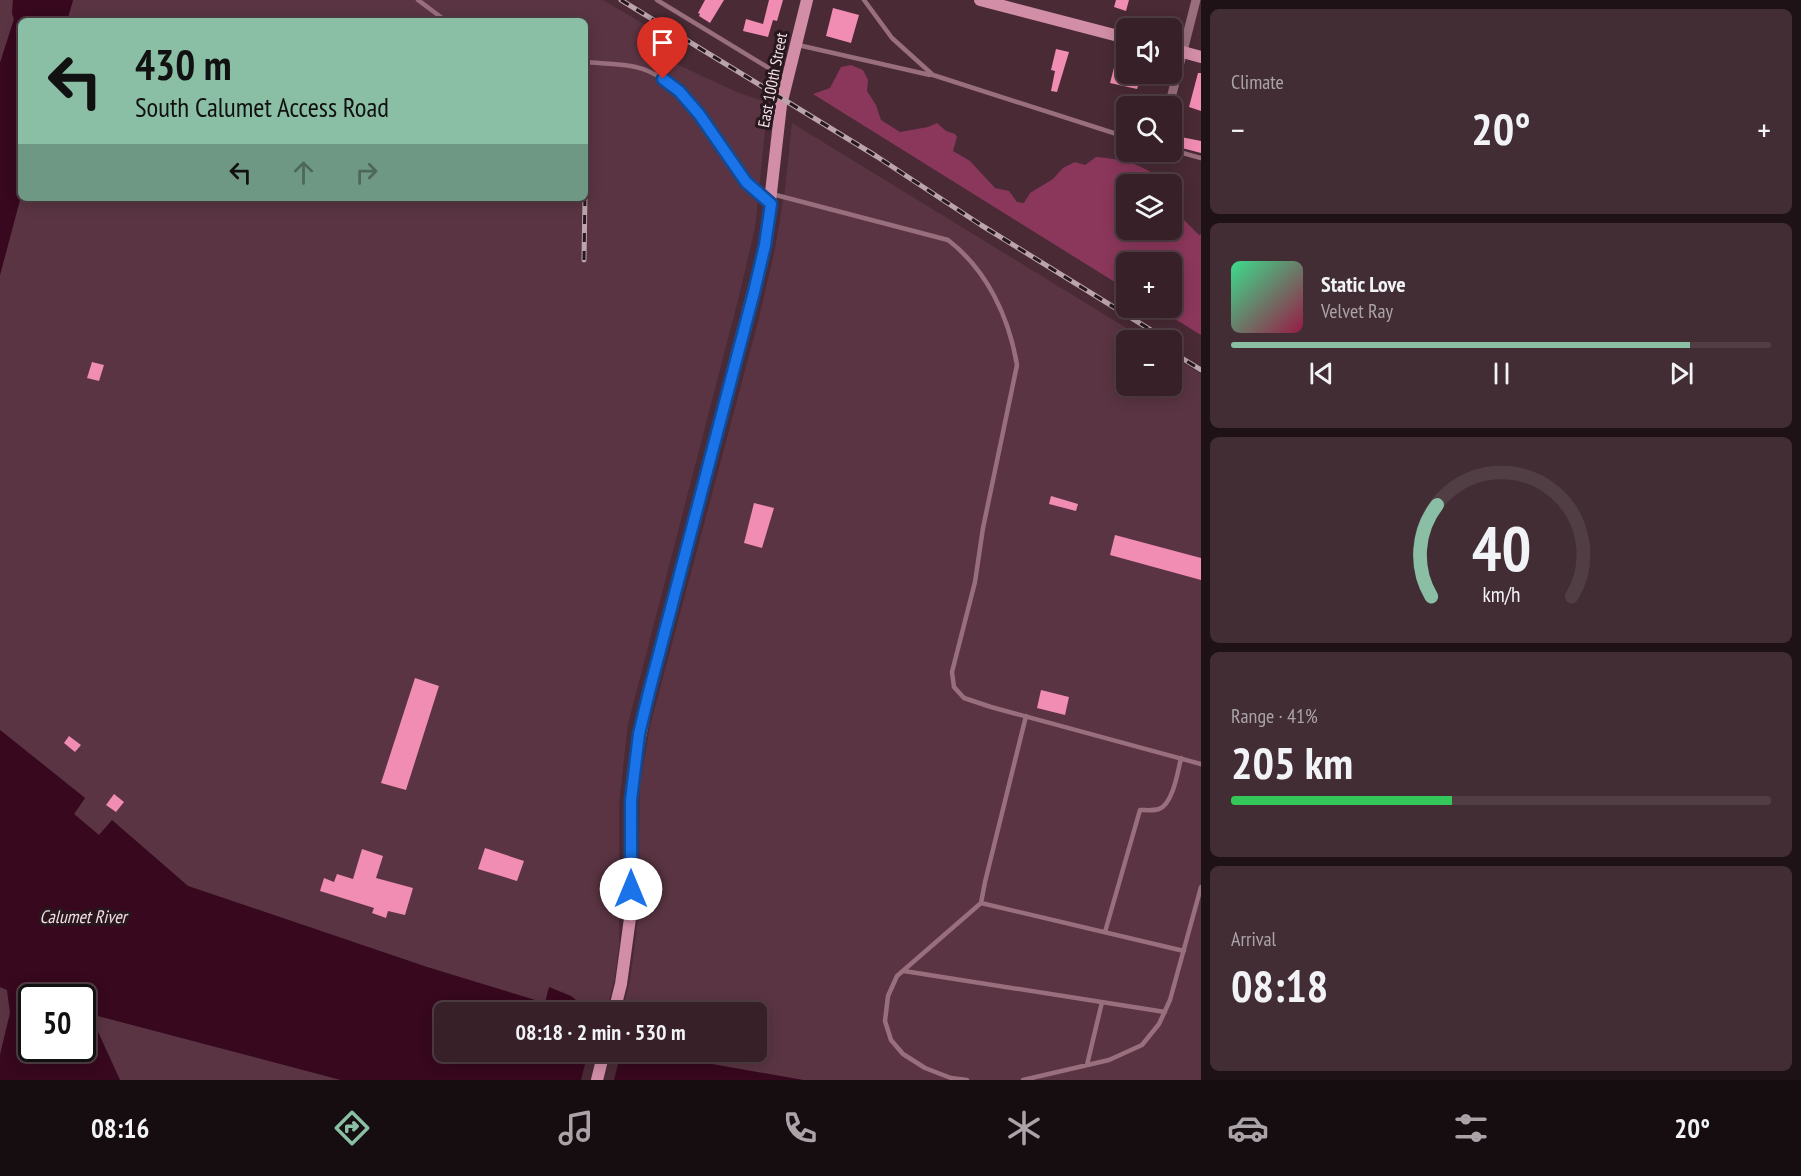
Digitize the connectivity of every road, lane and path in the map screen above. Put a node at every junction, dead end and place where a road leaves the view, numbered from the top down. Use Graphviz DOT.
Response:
graph roads {
  1 [pos="418,0"];
  2 [pos="657,0"];
  3 [pos="807,0"];
  4 [pos="864,0"];
  5 [pos="980,0"];
  6 [pos="1196,0"];
  7 [pos="443,18"];
  8 [pos="1116,35"];
  9 [pos="1182,38"];
  10 [pos="796,44"];
  11 [pos="1182,52"];
  12 [pos="1201,57"];
  13 [pos="588,62"];
  14 [pos="933,75"];
  15 [pos="787,79"];
  16 [pos="1116,134"];
  17 [pos="1182,153"];
  18 [pos="1201,158"];
  19 [pos="771,199"];
  20 [pos="1026,716"];
  21 [pos="1181,758"];
  22 [pos="1201,764"];
  23 [pos="1201,887"];
  24 [pos="981,903"];
  25 [pos="1105,932"];
  26 [pos="1184,951"];
  27 [pos="904,970"];
  28 [pos="616,1002"];
  29 [pos="1102,1002"];
  30 [pos="1165,1012"];
  31 [pos="602,1062"];
  32 [pos="1087,1065"];
  33 [pos="597,1080"];
  34 [pos="967,1080"];
  35 [pos="1023,1080"];
  1 -- 7 [label="lane"];
  2 -- 15 [label="lane"];
  3 -- 10 [label="main road, East 100th Street"];
  4 -- 14 [label="lane"];
  5 -- 8 [label="main road"];
  6 -- 9 [label="street"];
  10 -- 14 [label="lane"];
  10 -- 15 [label="main road, East 100th Street"];
  11 -- 12 [label="main road"];
  13 -- 19 [label="lane"];
  14 -- 16 [label="lane"];
  15 -- 19 [label="main road, East 100th Street"];
  17 -- 18 [label="lane"];
  19 -- 20 [label="lane"];
  19 -- 28 [label="main road, East 100th Street"];
  20 -- 21 [label="lane"];
  20 -- 24 [label="lane"];
  21 -- 22 [label="lane"];
  21 -- 25 [label="lane"];
  23 -- 26 [label="lane"];
  24 -- 25 [label="lane"];
  24 -- 27 [label="lane"];
  25 -- 26 [label="lane"];
  26 -- 30 [label="lane"];
  27 -- 29 [label="lane"];
  27 -- 34 [label="lane"];
  29 -- 30 [label="lane"];
  29 -- 32 [label="lane"];
  30 -- 32 [label="lane"];
  31 -- 33 [label="main road"];
  32 -- 35 [label="lane"];
}
